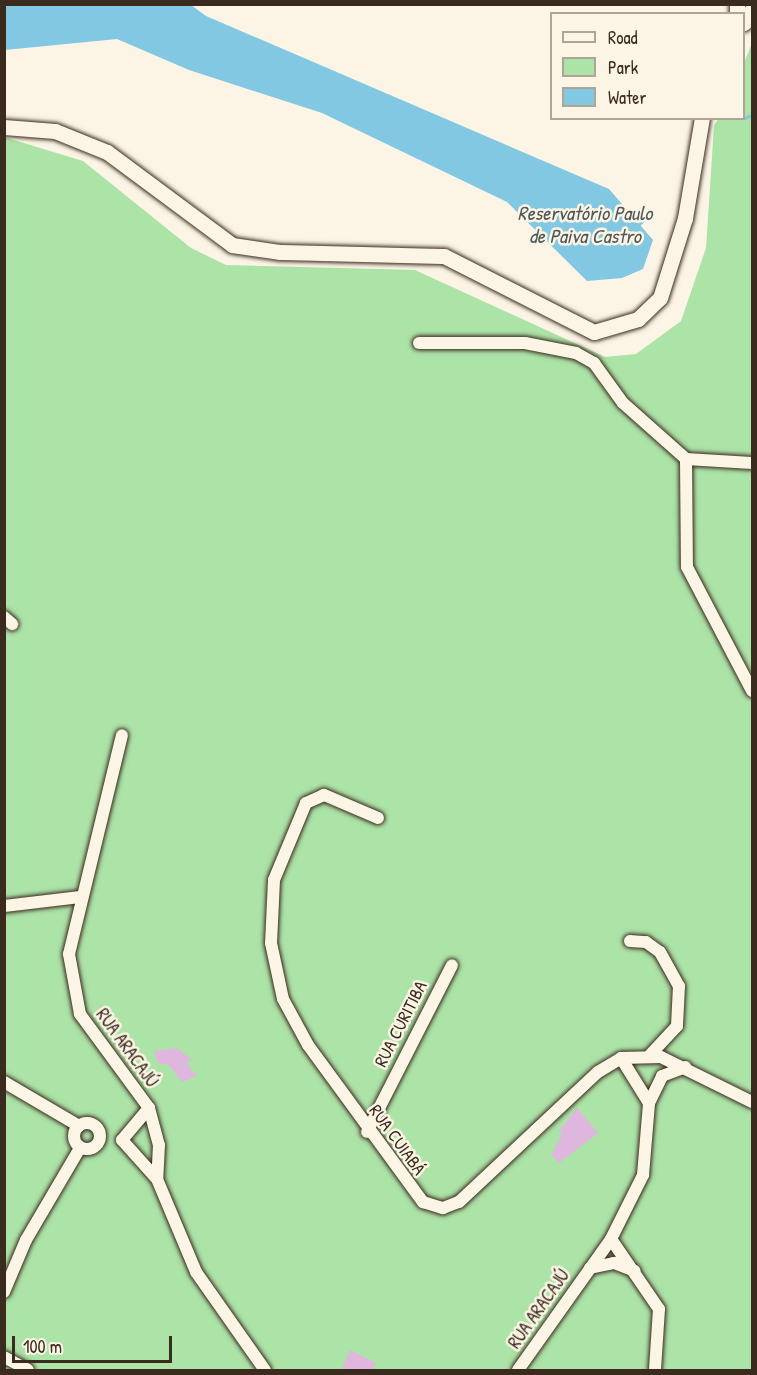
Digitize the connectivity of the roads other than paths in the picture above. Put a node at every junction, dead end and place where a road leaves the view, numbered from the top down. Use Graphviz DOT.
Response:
graph roads {
  1 [pos="702,120"];
  2 [pos="4,127"];
  3 [pos="419,343"];
  4 [pos="686,459"];
  5 [pos="753,463"];
  6 [pos="753,691"];
  7 [pos="122,735"];
  8 [pos="378,818"];
  9 [pos="80,897"];
  10 [pos="4,906"];
  11 [pos="630,941"];
  12 [pos="452,965"];
  13 [pos="650,1055"];
  14 [pos="621,1058"];
  15 [pos="685,1068"];
  16 [pos="4,1082"];
  17 [pos="753,1102"];
  18 [pos="649,1103"];
  19 [pos="149,1108"];
  20 [pos="79,1126"];
  21 [pos="367,1132"];
  22 [pos="100,1138"];
  23 [pos="122,1140"];
  24 [pos="80,1148"];
  25 [pos="157,1179"];
  26 [pos="611,1239"];
  27 [pos="590,1268"];
  28 [pos="637,1272"];
  29 [pos="4,1292"];
  30 [pos="4,1357"];
  31 [pos="28,1371"];
  32 [pos="266,1371"];
  33 [pos="518,1371"];
  34 [pos="655,1371"];
  1 -- 2 [label="main road"];
  3 -- 4 [label="street"];
  4 -- 5 [label="street"];
  4 -- 6 [label="street"];
  7 -- 9 [label="street, RUA ARACAJÚ"];
  8 -- 21 [label="street, RUA CUIABÁ"];
  9 -- 10 [label="street"];
  9 -- 19 [label="street, RUA ARACAJÚ"];
  11 -- 13 [label="street"];
  12 -- 21 [label="street, RUA CURITIBA"];
  13 -- 14 [label="street, RUA CUIABÁ"];
  13 -- 15 [label="street, RUA CUIABÁ"];
  14 -- 18 [label="street"];
  14 -- 21 [label="street, RUA CUIABÁ"];
  15 -- 17 [label="street, RUA CUIABÁ"];
  15 -- 18 [label="street"];
  16 -- 20 [label="street"];
  18 -- 26 [label="street, RUA ARACAJÚ"];
  19 -- 23 [label="street, RUA ARACAJÚ"];
  19 -- 25 [label="street"];
  20 -- 22 [label="street"];
  20 -- 24 [label="street"];
  22 -- 23 [label="street"];
  22 -- 24 [label="street"];
  23 -- 25 [label="street"];
  24 -- 29 [label="street"];
  25 -- 32 [label="street"];
  26 -- 27 [label="street, RUA ARACAJÚ"];
  26 -- 28 [label="street"];
  27 -- 28 [label="street, RUA ARACAJÚ"];
  27 -- 33 [label="street, RUA ARACAJÚ"];
  28 -- 34 [label="street"];
  30 -- 31 [label="street"];
}
